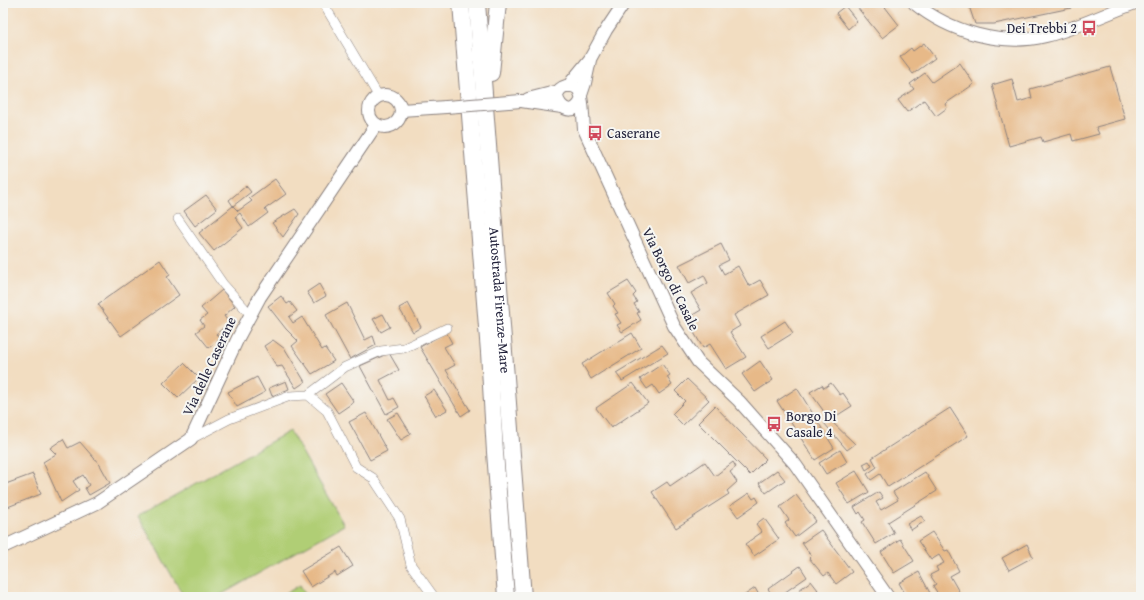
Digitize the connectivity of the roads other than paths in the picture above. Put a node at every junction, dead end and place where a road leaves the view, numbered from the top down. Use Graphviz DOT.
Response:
graph roads {
  1 [pos="323,3"];
  2 [pos="462,3"];
  3 [pos="477,3"];
  4 [pos="498,3"];
  5 [pos="624,3"];
  6 [pos="914,3"];
  7 [pos="1135,3"];
  8 [pos="590,59"];
  9 [pos="564,88"];
  10 [pos="379,97"];
  11 [pos="581,98"];
  12 [pos="521,101"];
  13 [pos="564,108"];
  14 [pos="401,110"];
  15 [pos="376,125"];
  16 [pos="584,129"];
  17 [pos="488,145"];
  18 [pos="178,219"];
  19 [pos="250,314"];
  20 [pos="447,328"];
  21 [pos="308,395"];
  22 [pos="191,439"];
  23 [pos="3,547"];
  24 [pos="434,597"];
  25 [pos="506,597"];
  26 [pos="523,597"];
  27 [pos="888,597"];
  1 -- 10 [label="street"];
  2 -- 25 [label="highway, Autostrada Firenze-Mare"];
  3 -- 17 [label="highway, Autostrada Firenze-Mare"];
  4 -- 17 [label="highway"];
  5 -- 8 [label="street"];
  6 -- 7 [label="street"];
  8 -- 9 [label="street"];
  8 -- 11 [label="street"];
  9 -- 11 [label="street"];
  9 -- 12 [label="street"];
  9 -- 13 [label="street"];
  10 -- 14 [label="street"];
  10 -- 15 [label="street"];
  11 -- 13 [label="street"];
  11 -- 16 [label="street, Via Borgo di Casale"];
  12 -- 13 [label="street"];
  12 -- 14 [label="street, bridge"];
  13 -- 16 [label="street, Via Borgo di Casale"];
  14 -- 15 [label="street"];
  15 -- 19 [label="street, Via delle Caserane"];
  16 -- 27 [label="street, Via Borgo di Casale"];
  17 -- 26 [label="highway, Autostrada Firenze-Mare"];
  18 -- 19 [label="street"];
  19 -- 22 [label="street, Via delle Caserane"];
  20 -- 21 [label="street"];
  21 -- 22 [label="street"];
  21 -- 24 [label="street"];
  22 -- 23 [label="street, Via delle Caserane"];
}
